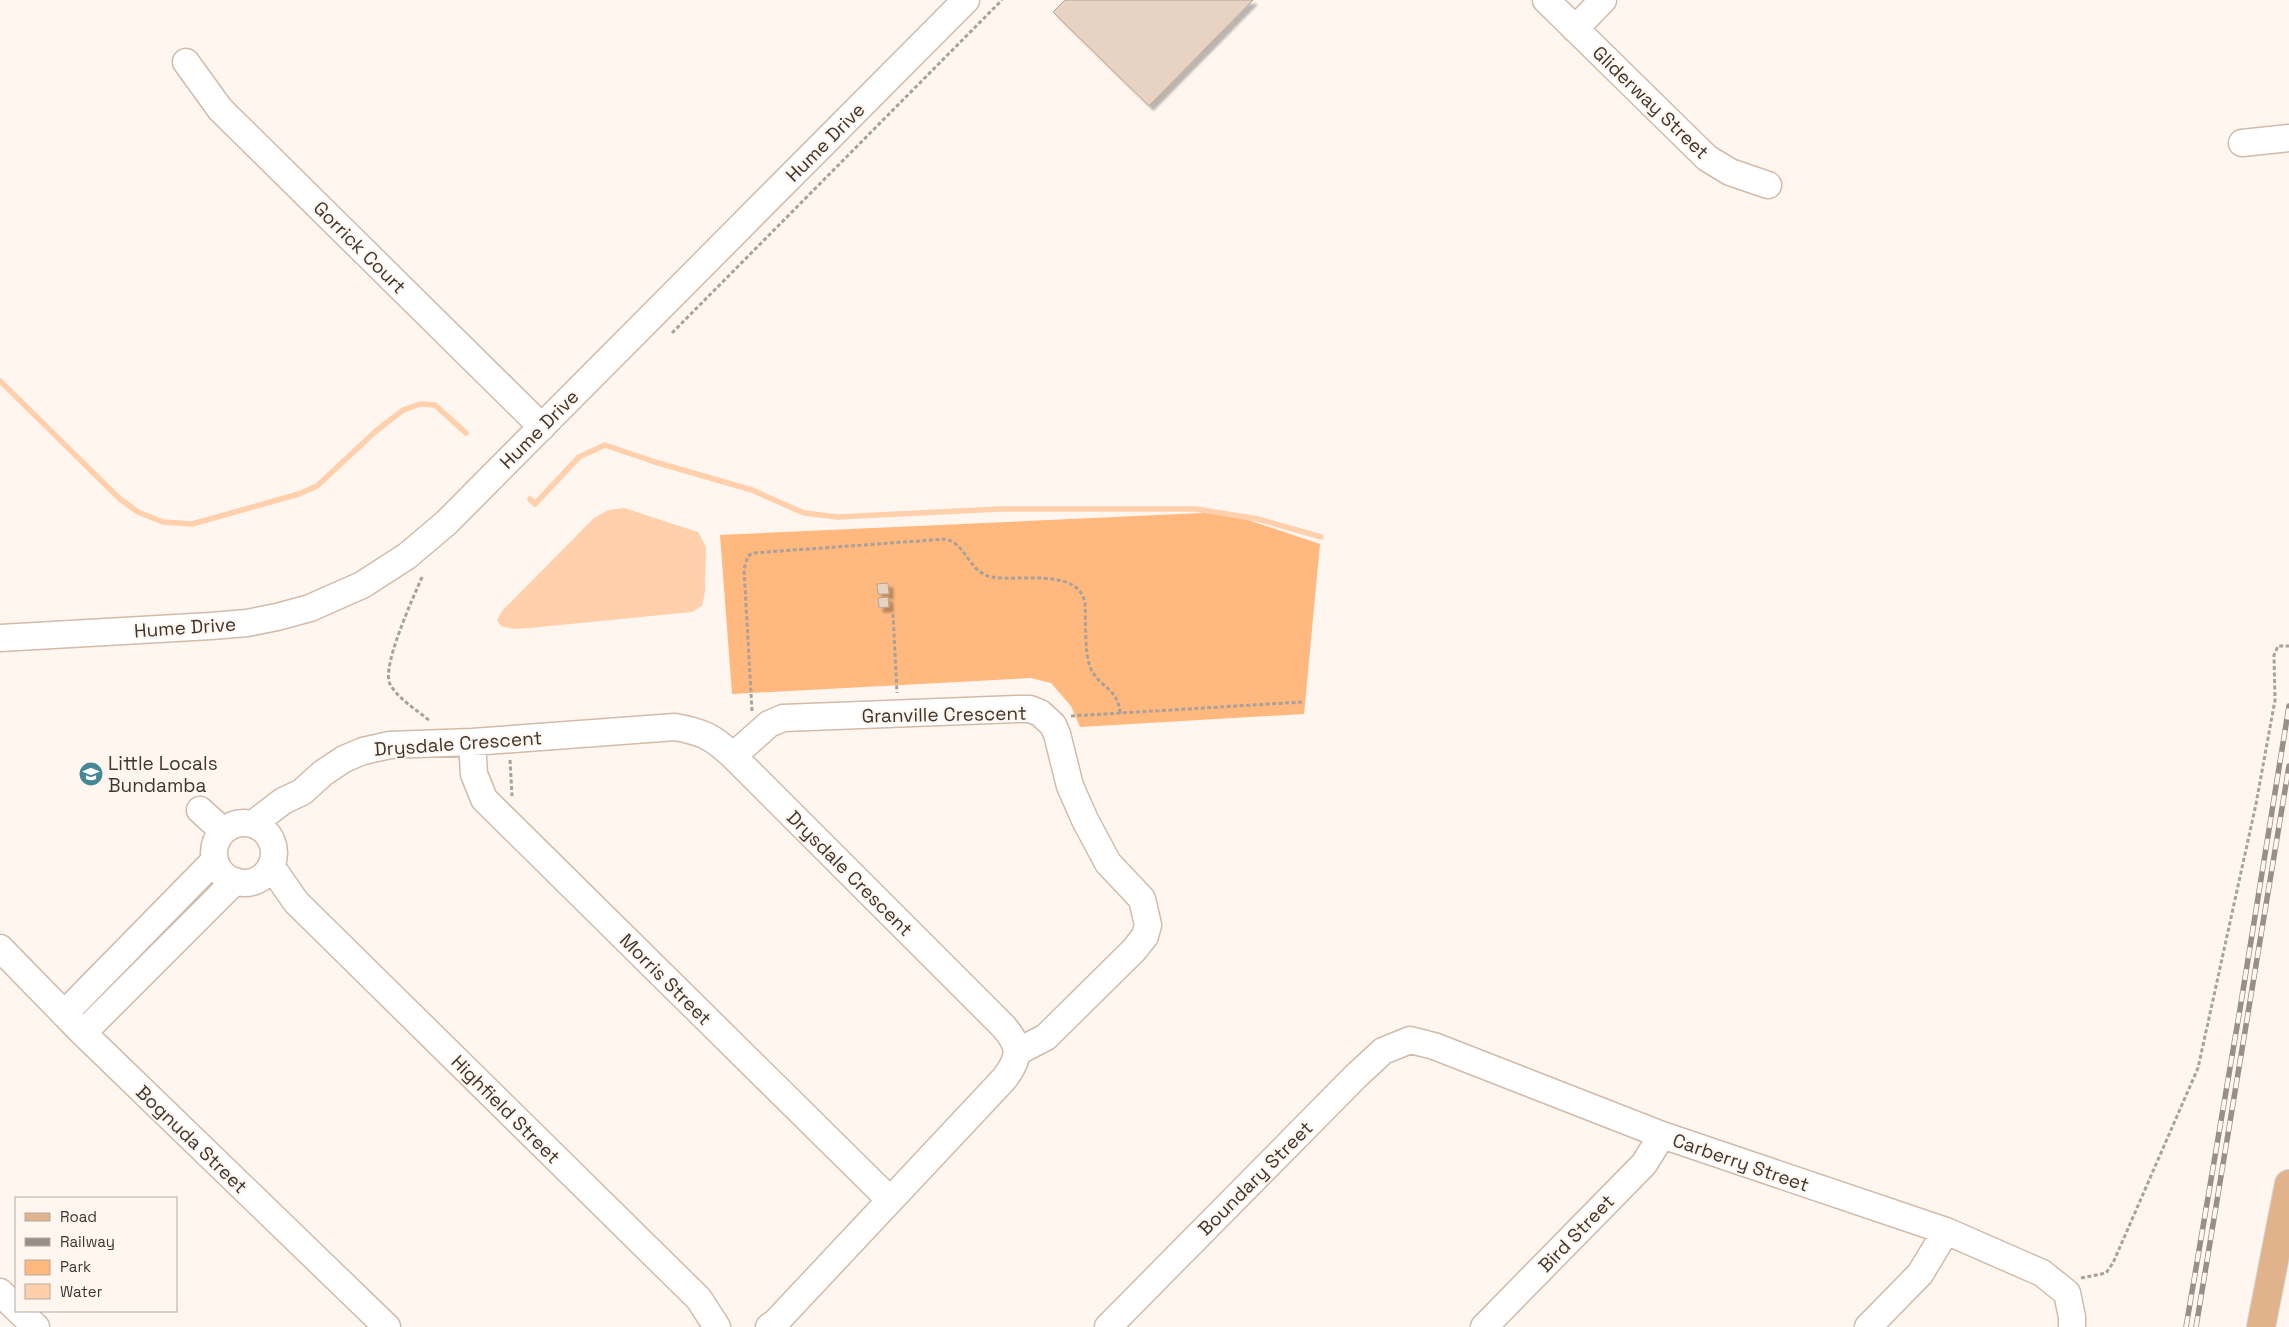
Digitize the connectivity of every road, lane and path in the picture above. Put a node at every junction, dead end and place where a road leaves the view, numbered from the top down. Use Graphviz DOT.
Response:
graph roads {
  1 [pos="966,0"];
  2 [pos="1002,0"];
  3 [pos="1546,0"];
  4 [pos="1603,0"];
  5 [pos="1575,29"];
  6 [pos="186,62"];
  7 [pos="2289,138"];
  8 [pos="2242,142"];
  9 [pos="1768,185"];
  10 [pos="672,332"];
  11 [pos="542,427"];
  12 [pos="422,578"];
  13 [pos="893,614"];
  14 [pos="0,638"];
  15 [pos="2289,646"];
  16 [pos="898,696"];
  17 [pos="1303,702"];
  18 [pos="752,714"];
  19 [pos="1120,714"];
  20 [pos="1068,716"];
  21 [pos="430,726"];
  22 [pos="472,742"];
  23 [pos="733,756"];
  24 [pos="302,792"];
  25 [pos="200,810"];
  26 [pos="253,824"];
  27 [pos="223,831"];
  28 [pos="215,860"];
  29 [pos="259,867"];
  30 [pos="0,948"];
  31 [pos="64,1014"];
  32 [pos="83,1033"];
  33 [pos="1410,1040"];
  34 [pos="1017,1052"];
  35 [pos="1662,1135"];
  36 [pos="2289,1184"];
  37 [pos="890,1200"];
  38 [pos="1946,1231"];
  39 [pos="0,1292"];
  40 [pos="2067,1293"];
  41 [pos="15,1307"];
  42 [pos="20,1312"];
  43 [pos="36,1327"];
  44 [pos="387,1327"];
  45 [pos="717,1327"];
  46 [pos="769,1327"];
  47 [pos="1108,1327"];
  48 [pos="1484,1327"];
  49 [pos="1868,1327"];
  50 [pos="2072,1327"];
  51 [pos="2261,1327"];
  1 -- 11 [label="street, Hume Drive"];
  2 -- 10 [label="path"];
  3 -- 5 [label="street, Gliderway Street"];
  4 -- 5 [label="street"];
  5 -- 9 [label="street, Gliderway Street"];
  6 -- 11 [label="street, Gorrick Court"];
  7 -- 8 [label="street"];
  11 -- 14 [label="street, Hume Drive"];
  12 -- 21 [label="path"];
  13 -- 16 [label="path"];
  15 -- 40 [label="path"];
  17 -- 19 [label="path"];
  18 -- 19 [label="path"];
  19 -- 20 [label="path"];
  22 -- 23 [label="street, Drysdale Crescent"];
  22 -- 24 [label="street, Drysdale Crescent"];
  22 -- 37 [label="street, Morris Street"];
  23 -- 34 [label="street, Drysdale Crescent"];
  23 -- 34 [label="street, Granville Crescent"];
  24 -- 26 [label="street, Drysdale Crescent"];
  24 -- 29 [label="street, Drysdale Crescent"];
  25 -- 27 [label="street"];
  26 -- 27 [label="street"];
  26 -- 29 [label="street"];
  27 -- 28 [label="street"];
  28 -- 29 [label="street"];
  28 -- 31 [label="street"];
  29 -- 32 [label="street, Drysdale Crescent"];
  29 -- 45 [label="street, Highfield Street"];
  30 -- 31 [label="street, Bognuda Street"];
  31 -- 32 [label="street, Bognuda Street"];
  32 -- 44 [label="street, Bognuda Street"];
  33 -- 35 [label="street, Carberry Street"];
  33 -- 47 [label="street, Boundary Street"];
  34 -- 37 [label="street"];
  35 -- 38 [label="street, Carberry Street"];
  35 -- 48 [label="street, Bird Street"];
  36 -- 51 [label="main road"];
  37 -- 46 [label="street"];
  38 -- 40 [label="street, Carberry Street"];
  38 -- 49 [label="street"];
  39 -- 41 [label="street"];
  40 -- 50 [label="street"];
  42 -- 43 [label="street"];
}
